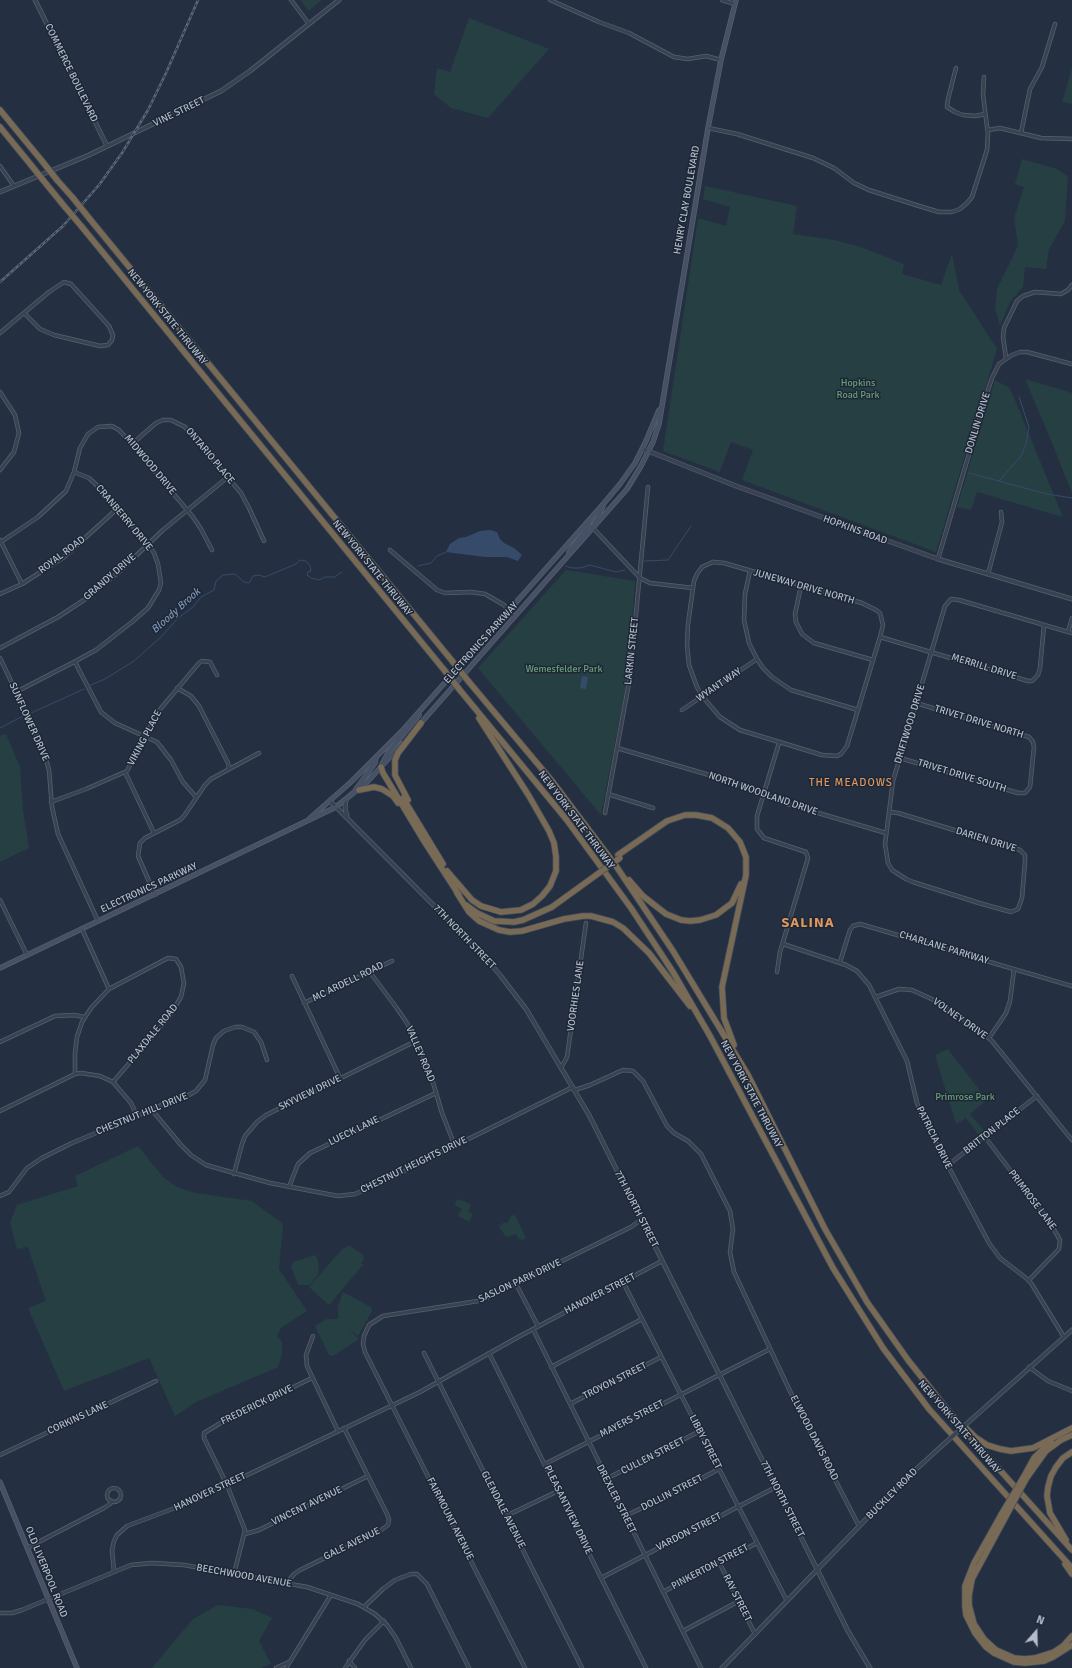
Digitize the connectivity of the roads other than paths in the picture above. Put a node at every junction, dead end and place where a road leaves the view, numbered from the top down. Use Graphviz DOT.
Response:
graph roads {
  1 [pos="34,0"];
  2 [pos="291,0"];
  3 [pos="339,0"];
  4 [pos="550,0"];
  5 [pos="722,0"];
  6 [pos="736,2"];
  7 [pos="309,24"];
  8 [pos="1054,24"];
  9 [pos="721,60"];
  10 [pos="956,68"];
  11 [pos="984,77"];
  12 [pos="0,110"];
  13 [pos="986,114"];
  14 [pos="0,127"];
  15 [pos="708,128"];
  16 [pos="988,130"];
  17 [pos="1021,133"];
  18 [pos="1072,140"];
  19 [pos="107,146"];
  20 [pos="0,166"];
  21 [pos="14,186"];
  22 [pos="0,192"];
  23 [pos="1072,285"];
  24 [pos="24,314"];
  25 [pos="0,333"];
  26 [pos="1006,358"];
  27 [pos="1072,364"];
  28 [pos="0,393"];
  29 [pos="661,404"];
  30 [pos="132,444"];
  31 [pos="643,448"];
  32 [pos="649,451"];
  33 [pos="0,470"];
  34 [pos="74,472"];
  35 [pos="228,477"];
  36 [pos="648,487"];
  37 [pos="605,502"];
  38 [pos="118,508"];
  39 [pos="187,510"];
  40 [pos="1001,512"];
  41 [pos="588,527"];
  42 [pos="1,541"];
  43 [pos="264,541"];
  44 [pos="148,544"];
  45 [pos="212,550"];
  46 [pos="390,550"];
  47 [pos="938,559"];
  48 [pos="750,571"];
  49 [pos="988,574"];
  50 [pos="640,578"];
  51 [pos="22,584"];
  52 [pos="800,586"];
  53 [pos="693,588"];
  54 [pos="0,594"];
  55 [pos="1072,598"];
  56 [pos="509,611"];
  57 [pos="514,617"];
  58 [pos="1072,618"];
  59 [pos="1044,625"];
  60 [pos="1068,632"];
  61 [pos="1072,633"];
  62 [pos="880,636"];
  63 [pos="0,648"];
  64 [pos="932,652"];
  65 [pos="0,658"];
  66 [pos="757,659"];
  67 [pos="873,660"];
  68 [pos="75,662"];
  69 [pos="217,675"];
  70 [pos="177,688"];
  71 [pos="16,692"];
  72 [pos="702,696"];
  73 [pos="428,701"];
  74 [pos="469,701"];
  75 [pos="916,703"];
  76 [pos="682,710"];
  77 [pos="858,710"];
  78 [pos="421,723"];
  79 [pos="145,737"];
  80 [pos="780,743"];
  81 [pos="617,748"];
  82 [pos="259,753"];
  83 [pos="377,757"];
  84 [pos="900,758"];
  85 [pos="381,767"];
  86 [pos="229,769"];
  87 [pos="125,772"];
  88 [pos="359,790"];
  89 [pos="1025,793"];
  90 [pos="608,794"];
  91 [pos="764,794"];
  92 [pos="351,796"];
  93 [pos="196,798"];
  94 [pos="346,800"];
  95 [pos="330,801"];
  96 [pos="51,802"];
  97 [pos="336,807"];
  98 [pos="653,808"];
  99 [pos="890,812"];
  100 [pos="605,813"];
  101 [pos="350,821"];
  102 [pos="304,823"];
  103 [pos="416,823"];
  104 [pos="154,833"];
  105 [pos="886,833"];
  106 [pos="619,857"];
  107 [pos="616,866"];
  108 [pos="447,872"];
  109 [pos="599,872"];
  110 [pos="457,893"];
  111 [pos="155,894"];
  112 [pos="0,900"];
  113 [pos="1016,910"];
  114 [pos="98,921"];
  115 [pos="586,923"];
  116 [pos="82,929"];
  117 [pos="783,944"];
  118 [pos="26,955"];
  119 [pos="392,961"];
  120 [pos="840,962"];
  121 [pos="0,968"];
  122 [pos="1014,969"];
  123 [pos="369,971"];
  124 [pos="777,972"];
  125 [pos="292,976"];
  126 [pos="1072,986"];
  127 [pos="109,989"];
  128 [pos="876,998"];
  129 [pos="304,1003"];
  130 [pos="84,1017"];
  131 [pos="710,1036"];
  132 [pos="989,1038"];
  133 [pos="416,1041"];
  134 [pos="0,1042"];
  135 [pos="268,1060"];
  136 [pos="561,1068"];
  137 [pos="75,1074"];
  138 [pos="748,1075"];
  139 [pos="340,1078"];
  140 [pos="114,1082"];
  141 [pos="574,1088"];
  142 [pos="436,1093"];
  143 [pos="1037,1096"];
  144 [pos="152,1110"];
  145 [pos="0,1111"];
  146 [pos="137,1116"];
  147 [pos="984,1138"];
  148 [pos="1072,1140"];
  149 [pos="455,1146"];
  150 [pos="948,1165"];
  151 [pos="234,1174"];
  152 [pos="288,1187"];
  153 [pos="1,1196"];
  154 [pos="641,1220"];
  155 [pos="662,1261"];
  156 [pos="1029,1280"];
  157 [pos="623,1282"];
  158 [pos="516,1284"];
  159 [pos="642,1319"];
  160 [pos="538,1326"];
  161 [pos="533,1329"];
  162 [pos="1072,1330"];
  163 [pos="313,1336"];
  164 [pos="1064,1337"];
  165 [pos="770,1349"];
  166 [pos="424,1353"];
  167 [pos="489,1353"];
  168 [pos="661,1357"];
  169 [pos="551,1366"];
  170 [pos="1029,1367"];
  171 [pos="374,1370"];
  172 [pos="719,1374"];
  173 [pos="312,1378"];
  174 [pos="156,1381"];
  175 [pos="438,1382"];
  176 [pos="1072,1391"];
  177 [pos="680,1394"];
  178 [pos="570,1404"];
  179 [pos="392,1405"];
  180 [pos="946,1408"];
  181 [pos="344,1428"];
  182 [pos="1072,1428"];
  183 [pos="338,1431"];
  184 [pos="700,1431"];
  185 [pos="1062,1433"];
  186 [pos="1072,1435"];
  187 [pos="588,1442"];
  188 [pos="1072,1452"];
  189 [pos="0,1455"];
  190 [pos="545,1464"];
  191 [pos="719,1469"];
  192 [pos="368,1476"];
  193 [pos="1025,1478"];
  194 [pos="606,1479"];
  195 [pos="0,1482"];
  196 [pos="227,1485"];
  197 [pos="776,1487"];
  198 [pos="558,1491"];
  199 [pos="2,1493"];
  200 [pos="112,1501"];
  201 [pos="738,1506"];
  202 [pos="506,1516"];
  203 [pos="625,1516"];
  204 [pos="1003,1516"];
  205 [pos="859,1526"];
  206 [pos="245,1534"];
  207 [pos="757,1542"];
  208 [pos="1053,1547"];
  209 [pos="27,1548"];
  210 [pos="1072,1549"];
  211 [pos="644,1555"];
  212 [pos="719,1562"];
  213 [pos="1072,1568"];
  214 [pos="818,1570"];
  215 [pos="114,1572"];
  216 [pos="234,1574"];
  217 [pos="1072,1574"];
  218 [pos="601,1578"];
  219 [pos="288,1583"];
  220 [pos="663,1592"];
  221 [pos="331,1595"];
  222 [pos="48,1599"];
  223 [pos="739,1601"];
  224 [pos="787,1601"];
  225 [pos="364,1607"];
  226 [pos="0,1613"];
  227 [pos="384,1622"];
  228 [pos="683,1631"];
  229 [pos="755,1634"];
  230 [pos="1072,1636"];
  231 [pos="1072,1645"];
  232 [pos="349,1661"];
  233 [pos="290,1662"];
  234 [pos="76,1668"];
  235 [pos="276,1668"];
  236 [pos="286,1668"];
  237 [pos="345,1668"];
  238 [pos="355,1668"];
  239 [pos="411,1668"];
  240 [pos="469,1668"];
  241 [pos="525,1668"];
  242 [pos="582,1668"];
  243 [pos="646,1668"];
  244 [pos="701,1668"];
  245 [pos="722,1668"];
  246 [pos="870,1668"];
  1 -- 19 [label="street, COMMERCE BOULEVARD"];
  2 -- 7 [label="street"];
  3 -- 7 [label="street, VINE STREET"];
  4 -- 9 [label="street"];
  5 -- 6 [label="street"];
  6 -- 9 [label="main road, HENRY CLAY BOULEVARD"];
  7 -- 19 [label="street, VINE STREET"];
  8 -- 17 [label="street"];
  9 -- 15 [label="main road, HENRY CLAY BOULEVARD"];
  10 -- 13 [label="street"];
  11 -- 13 [label="street"];
  12 -- 107 [label="highway, NEW YORK STATE THRUWAY, bridge"];
  13 -- 16 [label="street"];
  14 -- 74 [label="highway, NEW YORK STATE THRUWAY, bridge"];
  15 -- 16 [label="street"];
  15 -- 29 [label="main road, HENRY CLAY BOULEVARD"];
  16 -- 17 [label="street"];
  17 -- 18 [label="street"];
  19 -- 21 [label="street, VINE STREET"];
  20 -- 21 [label="street"];
  21 -- 22 [label="street, VINE STREET"];
  23 -- 26 [label="street"];
  24 -- 24 [label="street"];
  24 -- 25 [label="street"];
  26 -- 27 [label="street"];
  26 -- 47 [label="street, DONLIN DRIVE"];
  28 -- 33 [label="street"];
  29 -- 31 [label="main road, HENRY CLAY BOULEVARD"];
  29 -- 32 [label="main road, HENRY CLAY BOULEVARD"];
  30 -- 34 [label="street, MIDWOOD DRIVE"];
  30 -- 35 [label="street, ONTARIO PLACE"];
  30 -- 39 [label="street, MIDWOOD DRIVE"];
  31 -- 32 [label="street, HOPKINS ROAD"];
  31 -- 37 [label="main road"];
  32 -- 41 [label="main road, ELECTRONICS PARKWAY"];
  32 -- 47 [label="street, HOPKINS ROAD"];
  34 -- 38 [label="street, CRANBERRY DRIVE"];
  34 -- 42 [label="street, MIDWOOD DRIVE"];
  35 -- 39 [label="street, GRANDY DRIVE"];
  35 -- 43 [label="street, ONTARIO PLACE"];
  36 -- 50 [label="street, LARKIN STREET"];
  37 -- 41 [label="main road"];
  37 -- 41 [label="main road"];
  38 -- 44 [label="street, CRANBERRY DRIVE"];
  38 -- 51 [label="street, ROYAL ROAD"];
  39 -- 44 [label="street, GRANDY DRIVE"];
  39 -- 45 [label="street, MIDWOOD DRIVE"];
  40 -- 49 [label="street"];
  41 -- 50 [label="street"];
  41 -- 56 [label="main road, ELECTRONICS PARKWAY"];
  41 -- 57 [label="main road, ELECTRONICS PARKWAY"];
  42 -- 51 [label="street"];
  44 -- 63 [label="street, GRANDY DRIVE"];
  44 -- 68 [label="street, CRANBERRY DRIVE"];
  46 -- 56 [label="street"];
  47 -- 49 [label="street, HOPKINS ROAD"];
  48 -- 52 [label="street, JUNEWAY DRIVE NORTH"];
  48 -- 53 [label="street, JUNEWAY DRIVE NORTH"];
  48 -- 66 [label="street"];
  49 -- 55 [label="street, HOPKINS ROAD"];
  50 -- 53 [label="street"];
  50 -- 81 [label="street, LARKIN STREET"];
  51 -- 54 [label="street, ROYAL ROAD"];
  52 -- 62 [label="street, JUNEWAY DRIVE NORTH"];
  52 -- 67 [label="street"];
  53 -- 72 [label="street, JUNEWAY DRIVE NORTH"];
  56 -- 57 [label="street"];
  56 -- 73 [label="main road, ELECTRONICS PARKWAY"];
  57 -- 78 [label="main road, ELECTRONICS PARKWAY"];
  58 -- 60 [label="street"];
  59 -- 60 [label="street, DRIFTWOOD DRIVE"];
  59 -- 64 [label="street, DRIFTWOOD DRIVE"];
  59 -- 64 [label="street, MERRILL DRIVE"];
  60 -- 61 [label="street, DRIFTWOOD DRIVE"];
  62 -- 64 [label="street, MERRILL DRIVE"];
  62 -- 67 [label="street, JUNEWAY DRIVE NORTH"];
  64 -- 75 [label="street, DRIFTWOOD DRIVE"];
  65 -- 71 [label="street, SUNFLOWER DRIVE"];
  66 -- 72 [label="street, WYANT WAY"];
  66 -- 77 [label="street"];
  67 -- 77 [label="street, JUNEWAY DRIVE NORTH"];
  68 -- 71 [label="street, CRANBERRY DRIVE"];
  68 -- 79 [label="street"];
  69 -- 70 [label="street, VIKING PLACE"];
  70 -- 79 [label="street, VIKING PLACE"];
  70 -- 86 [label="street"];
  71 -- 96 [label="street, SUNFLOWER DRIVE"];
  72 -- 76 [label="street, WYANT WAY"];
  72 -- 80 [label="street, JUNEWAY DRIVE NORTH"];
  73 -- 83 [label="main road, ELECTRONICS PARKWAY"];
  73 -- 85 [label="main road"];
  74 -- 108 [label="highway"];
  74 -- 131 [label="highway, NEW YORK STATE THRUWAY"];
  75 -- 84 [label="street, DRIFTWOOD DRIVE"];
  75 -- 89 [label="street, TRIVET DRIVE NORTH"];
  77 -- 80 [label="street, JUNEWAY DRIVE NORTH"];
  78 -- 85 [label="main road, ELECTRONICS PARKWAY"];
  78 -- 103 [label="highway"];
  79 -- 87 [label="street, VIKING PLACE"];
  79 -- 93 [label="street"];
  80 -- 91 [label="street"];
  81 -- 90 [label="street, LARKIN STREET"];
  81 -- 91 [label="street, NORTH WOODLAND DRIVE"];
  82 -- 86 [label="street"];
  83 -- 85 [label="main road"];
  83 -- 92 [label="main road"];
  83 -- 95 [label="main road, ELECTRONICS PARKWAY"];
  84 -- 89 [label="street, TRIVET DRIVE SOUTH"];
  84 -- 99 [label="street, DRIFTWOOD DRIVE"];
  85 -- 88 [label="main road, ELECTRONICS PARKWAY"];
  85 -- 103 [label="highway"];
  86 -- 93 [label="street"];
  87 -- 96 [label="street, VIKING PLACE"];
  87 -- 104 [label="street"];
  88 -- 92 [label="main road, ELECTRONICS PARKWAY"];
  88 -- 103 [label="highway"];
  90 -- 98 [label="street"];
  90 -- 100 [label="street, LARKIN STREET"];
  91 -- 105 [label="street, NORTH WOODLAND DRIVE"];
  91 -- 117 [label="street"];
  92 -- 94 [label="main road, ELECTRONICS PARKWAY"];
  93 -- 104 [label="street"];
  94 -- 97 [label="main road, ELECTRONICS PARKWAY"];
  94 -- 101 [label="street"];
  95 -- 97 [label="street, 7TH NORTH STREET"];
  95 -- 102 [label="main road, ELECTRONICS PARKWAY"];
  96 -- 114 [label="street, SUNFLOWER DRIVE"];
  97 -- 101 [label="street, 7TH NORTH STREET"];
  97 -- 102 [label="main road, ELECTRONICS PARKWAY"];
  99 -- 105 [label="street, DRIFTWOOD DRIVE"];
  99 -- 113 [label="street, DARIEN DRIVE"];
  101 -- 136 [label="street, 7TH NORTH STREET"];
  102 -- 111 [label="main road, ELECTRONICS PARKWAY"];
  103 -- 108 [label="highway"];
  103 -- 110 [label="highway"];
  104 -- 111 [label="street"];
  105 -- 113 [label="street, DRIFTWOOD DRIVE"];
  106 -- 107 [label="highway"];
  106 -- 109 [label="highway, bridge"];
  106 -- 138 [label="highway"];
  107 -- 138 [label="highway, NEW YORK STATE THRUWAY"];
  108 -- 109 [label="highway"];
  109 -- 110 [label="highway"];
  110 -- 131 [label="highway"];
  111 -- 114 [label="main road, ELECTRONICS PARKWAY"];
  112 -- 118 [label="street"];
  114 -- 116 [label="main road, ELECTRONICS PARKWAY"];
  115 -- 136 [label="street, VOORHIES LANE"];
  116 -- 118 [label="main road, ELECTRONICS PARKWAY"];
  116 -- 127 [label="street"];
  117 -- 120 [label="street, PATRICIA DRIVE"];
  117 -- 124 [label="street"];
  118 -- 121 [label="main road, ELECTRONICS PARKWAY"];
  119 -- 123 [label="street, MC ARDELL ROAD"];
  120 -- 122 [label="street, CHARLANE PARKWAY"];
  120 -- 128 [label="street, PATRICIA DRIVE"];
  122 -- 126 [label="street, CHARLANE PARKWAY"];
  122 -- 132 [label="street"];
  123 -- 129 [label="street, MC ARDELL ROAD"];
  123 -- 133 [label="street, VALLEY ROAD"];
  125 -- 129 [label="street"];
  127 -- 130 [label="street"];
  127 -- 140 [label="street, PLAXDALE ROAD"];
  128 -- 132 [label="street, VOLNEY DRIVE"];
  128 -- 150 [label="street, PATRICIA DRIVE"];
  129 -- 139 [label="street"];
  130 -- 134 [label="street"];
  130 -- 137 [label="street"];
  131 -- 208 [label="highway, NEW YORK STATE THRUWAY"];
  132 -- 143 [label="street, VOLNEY DRIVE"];
  133 -- 139 [label="street, SKYVIEW DRIVE"];
  133 -- 142 [label="street, VALLEY ROAD"];
  135 -- 144 [label="street, CHESTNUT HILL DRIVE"];
  136 -- 141 [label="street, 7TH NORTH STREET"];
  137 -- 140 [label="street"];
  137 -- 145 [label="street"];
  138 -- 180 [label="highway, NEW YORK STATE THRUWAY"];
  139 -- 151 [label="street, SKYVIEW DRIVE"];
  140 -- 146 [label="street"];
  141 -- 149 [label="street, CHESTNUT HEIGHTS DRIVE"];
  141 -- 154 [label="street, 7TH NORTH STREET"];
  141 -- 165 [label="street, ELWOOD DAVIS ROAD"];
  142 -- 149 [label="street, VALLEY ROAD"];
  142 -- 152 [label="street, LUECK LANE"];
  143 -- 147 [label="street, BRITTON PLACE"];
  143 -- 148 [label="street, VOLNEY DRIVE"];
  144 -- 146 [label="street, CHESTNUT HILL DRIVE"];
  144 -- 151 [label="street, CHESTNUT HEIGHTS DRIVE"];
  146 -- 153 [label="street, CHESTNUT HILL DRIVE"];
  147 -- 150 [label="street, BRITTON PLACE"];
  147 -- 156 [label="street, PRIMROSE LANE"];
  149 -- 152 [label="street, CHESTNUT HEIGHTS DRIVE"];
  150 -- 156 [label="street, PATRICIA DRIVE"];
  151 -- 152 [label="street, CHESTNUT HEIGHTS DRIVE"];
  154 -- 155 [label="street, 7TH NORTH STREET"];
  154 -- 158 [label="street, SASLON PARK DRIVE"];
  155 -- 157 [label="street, HANOVER STREET"];
  155 -- 172 [label="street, 7TH NORTH STREET"];
  156 -- 164 [label="street, PATRICIA DRIVE"];
  157 -- 159 [label="street, LIBBY STREET"];
  157 -- 160 [label="street, HANOVER STREET"];
  158 -- 160 [label="street"];
  158 -- 171 [label="street, SASLON PARK DRIVE"];
  159 -- 168 [label="street, LIBBY STREET"];
  159 -- 169 [label="street"];
  160 -- 161 [label="street, HANOVER STREET"];
  161 -- 167 [label="street"];
  161 -- 169 [label="street, DREXLER STREET"];
  162 -- 164 [label="street, BUCKLEY ROAD"];
  163 -- 173 [label="street"];
  164 -- 170 [label="street, BUCKLEY ROAD"];
  165 -- 172 [label="street"];
  165 -- 205 [label="street, ELWOOD DAVIS ROAD"];
  166 -- 175 [label="street, GLENDALE AVENUE"];
  167 -- 175 [label="street"];
  167 -- 190 [label="street, PLEASANTVIEW DRIVE"];
  168 -- 177 [label="street, LIBBY STREET"];
  168 -- 178 [label="street, TROYON STREET"];
  169 -- 178 [label="street, DREXLER STREET"];
  170 -- 176 [label="street"];
  170 -- 205 [label="street, BUCKLEY ROAD, bridge"];
  171 -- 179 [label="street, FAIRMOUNT AVENUE"];
  172 -- 177 [label="street, MAYERS STREET"];
  172 -- 197 [label="street, 7TH NORTH STREET"];
  173 -- 183 [label="street"];
  173 -- 196 [label="street, FREDERICK DRIVE"];
  174 -- 189 [label="street, CORKINS LANE"];
  175 -- 179 [label="street"];
  175 -- 202 [label="street, GLENDALE AVENUE"];
  177 -- 184 [label="street, LIBBY STREET"];
  177 -- 187 [label="street, MAYERS STREET"];
  178 -- 187 [label="street, DREXLER STREET"];
  179 -- 181 [label="street"];
  179 -- 241 [label="street, FAIRMOUNT AVENUE"];
  180 -- 185 [label="highway"];
  180 -- 210 [label="highway, NEW YORK STATE THRUWAY"];
  181 -- 183 [label="street, HANOVER STREET"];
  181 -- 192 [label="street, GALE AVENUE"];
  182 -- 185 [label="highway"];
  183 -- 196 [label="street, HANOVER STREET"];
  184 -- 191 [label="street, LIBBY STREET"];
  184 -- 194 [label="street, CULLEN STREET"];
  185 -- 193 [label="highway"];
  186 -- 193 [label="highway"];
  187 -- 190 [label="street, MAYERS STREET"];
  187 -- 194 [label="street, DREXLER STREET"];
  188 -- 210 [label="highway"];
  190 -- 198 [label="street, PLEASANTVIEW DRIVE"];
  191 -- 201 [label="street, LIBBY STREET"];
  191 -- 203 [label="street, DOLLIN STREET"];
  192 -- 206 [label="street, VINCENT AVENUE"];
  192 -- 219 [label="street, GALE AVENUE"];
  193 -- 204 [label="highway, bridge"];
  194 -- 203 [label="street, DREXLER STREET"];
  195 -- 199 [label="main road, OLD LIVERPOOL ROAD"];
  196 -- 206 [label="street"];
  196 -- 215 [label="street, HANOVER STREET"];
  197 -- 201 [label="street, VARDON STREET"];
  197 -- 214 [label="street, 7TH NORTH STREET"];
  198 -- 202 [label="street"];
  198 -- 218 [label="street, PLEASANTVIEW DRIVE"];
  199 -- 209 [label="main road, OLD LIVERPOOL ROAD"];
  200 -- 200 [label="street"];
  200 -- 209 [label="street"];
  201 -- 207 [label="street, LIBBY STREET"];
  201 -- 211 [label="street, VARDON STREET"];
  202 -- 242 [label="street, GLENDALE AVENUE"];
  203 -- 211 [label="street, DREXLER STREET"];
  204 -- 230 [label="highway"];
  204 -- 231 [label="highway"];
  205 -- 214 [label="street, BUCKLEY ROAD"];
  206 -- 216 [label="street"];
  207 -- 212 [label="street, PINKERTON STREET"];
  207 -- 224 [label="street, LIBBY STREET"];
  208 -- 213 [label="highway, NEW YORK STATE THRUWAY"];
  208 -- 217 [label="highway"];
  209 -- 222 [label="main road, OLD LIVERPOOL ROAD"];
  211 -- 218 [label="street, VARDON STREET"];
  211 -- 220 [label="street, DREXLER STREET"];
  212 -- 220 [label="street, PINKERTON STREET"];
  212 -- 223 [label="street, RAY STREET"];
  214 -- 224 [label="street, BUCKLEY ROAD"];
  214 -- 246 [label="street, 7TH NORTH STREET"];
  215 -- 216 [label="street, BEECHWOOD AVENUE"];
  215 -- 222 [label="street, BEECHWOOD AVENUE"];
  216 -- 219 [label="street, BEECHWOOD AVENUE"];
  218 -- 243 [label="street, PLEASANTVIEW DRIVE"];
  219 -- 221 [label="street, BEECHWOOD AVENUE"];
  220 -- 228 [label="street, DREXLER STREET"];
  221 -- 225 [label="street, BEECHWOOD AVENUE"];
  221 -- 233 [label="street"];
  222 -- 226 [label="street, BEECHWOOD AVENUE"];
  222 -- 234 [label="main road, OLD LIVERPOOL ROAD"];
  223 -- 228 [label="street"];
  223 -- 229 [label="street, RAY STREET"];
  224 -- 229 [label="street, BUCKLEY ROAD"];
  225 -- 227 [label="street, BEECHWOOD AVENUE"];
  225 -- 240 [label="street"];
  227 -- 232 [label="street"];
  227 -- 239 [label="street, BEECHWOOD AVENUE"];
  228 -- 244 [label="street, DREXLER STREET"];
  229 -- 245 [label="street, BUCKLEY ROAD"];
  232 -- 237 [label="street"];
  232 -- 238 [label="street"];
  233 -- 235 [label="street"];
  233 -- 236 [label="street"];
}
